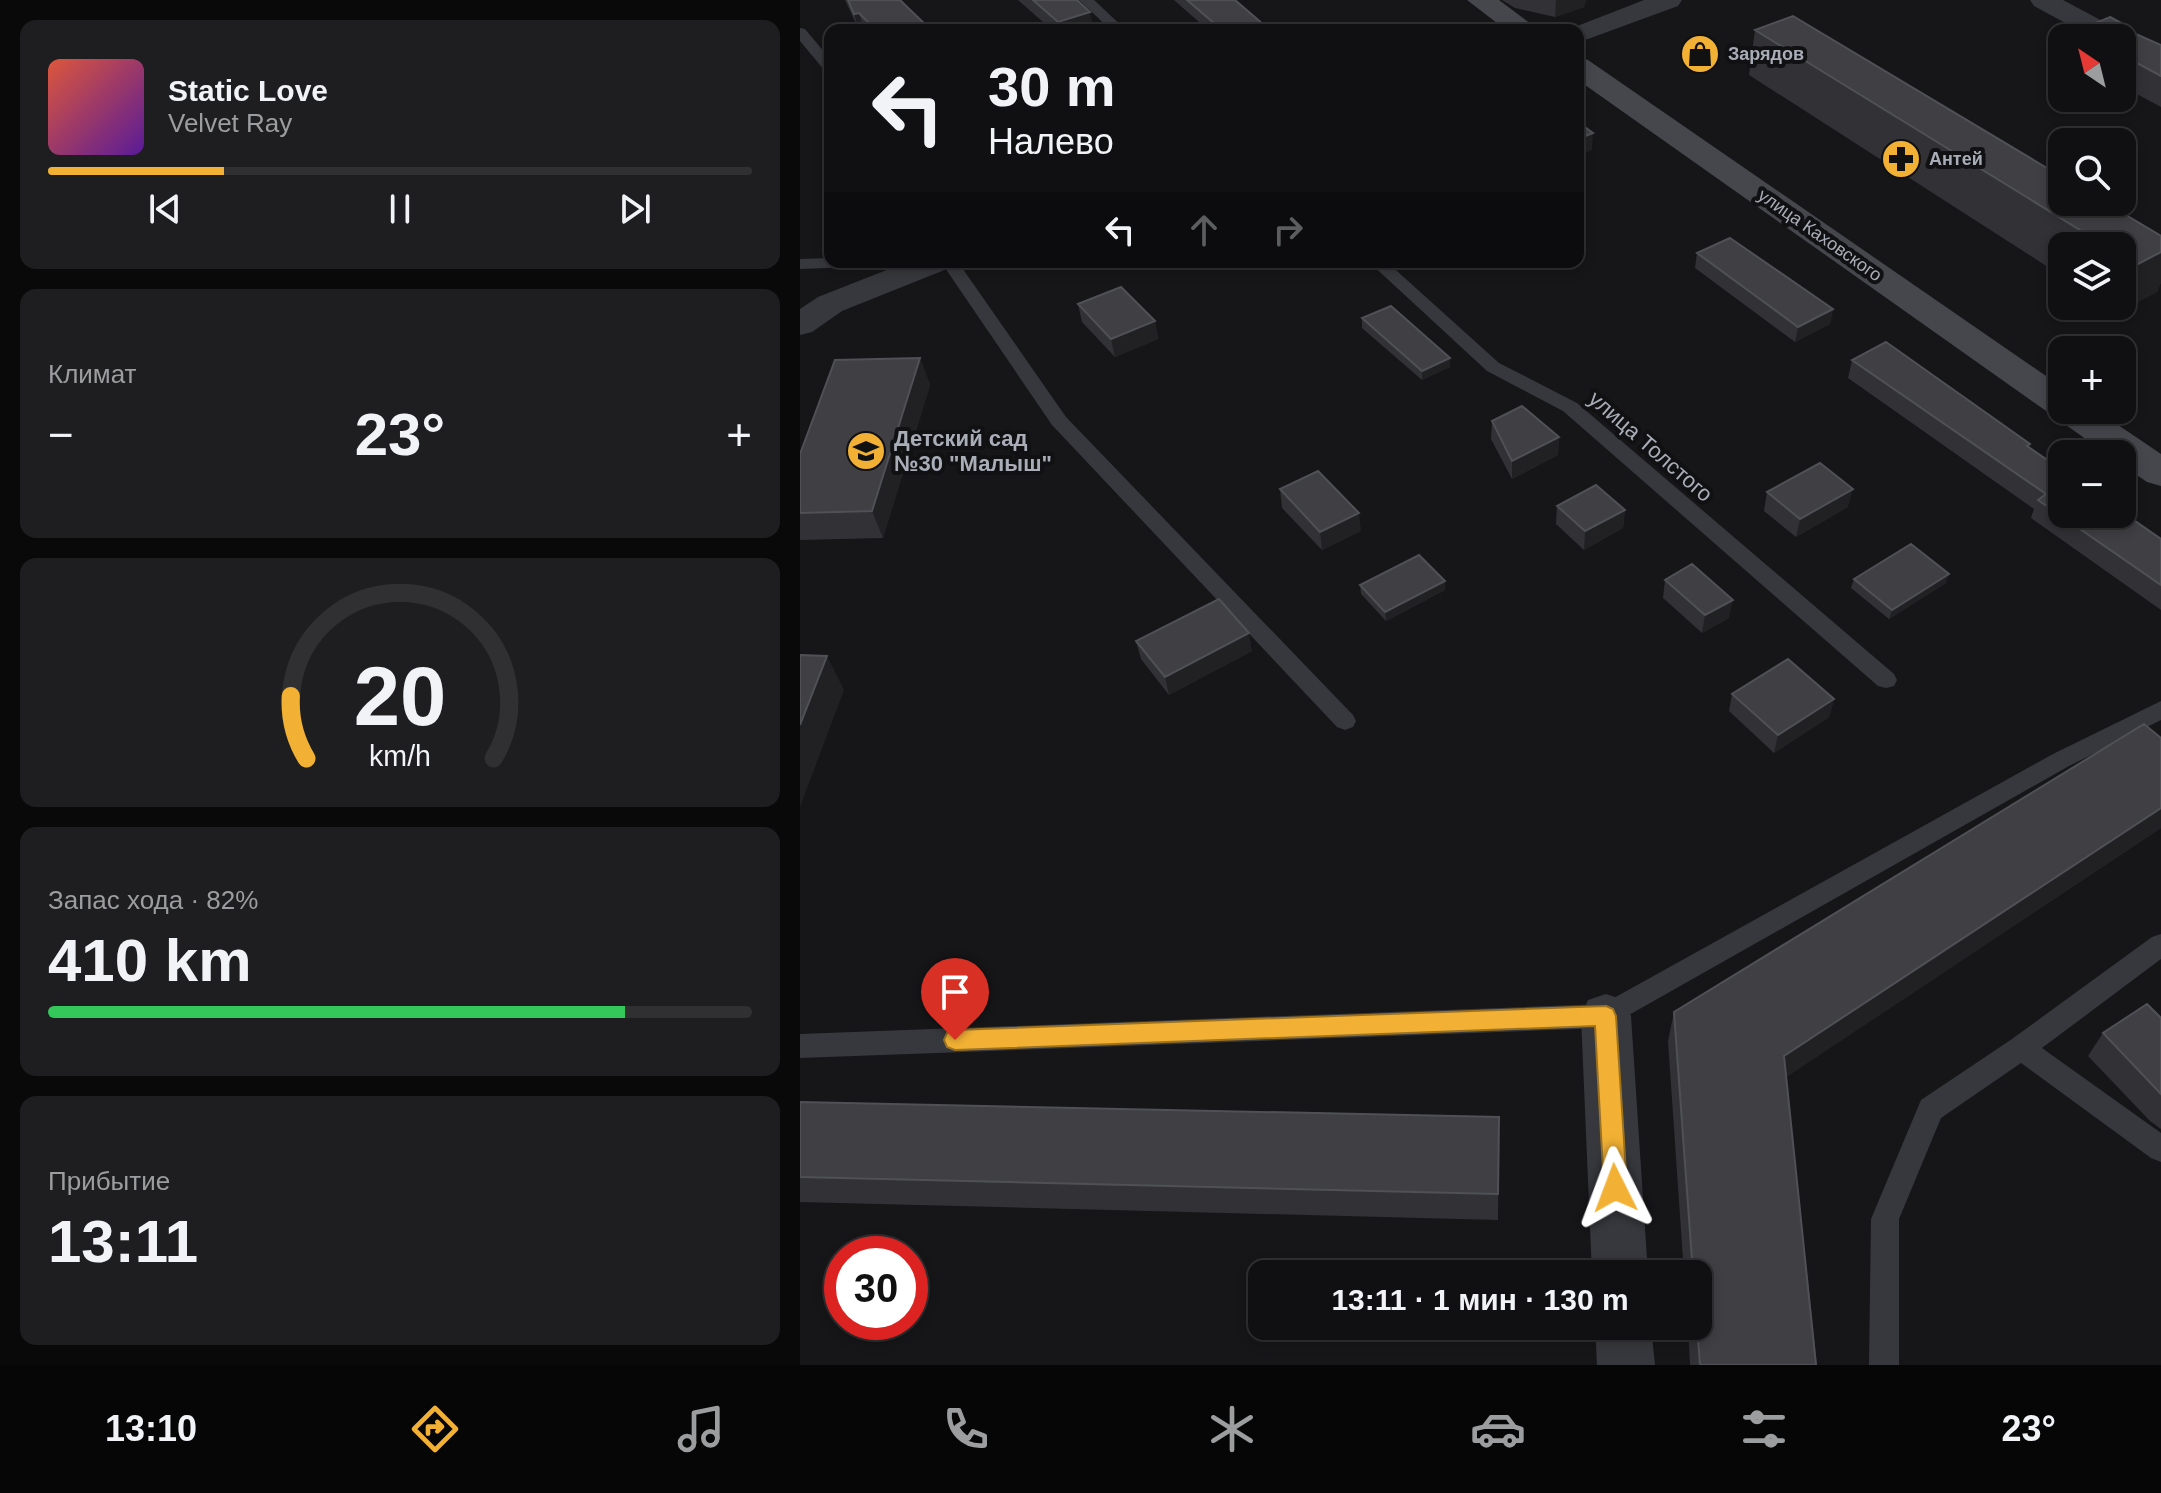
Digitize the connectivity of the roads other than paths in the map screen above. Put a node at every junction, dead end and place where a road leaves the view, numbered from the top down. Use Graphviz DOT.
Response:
graph roads {
  1 [pos="1086,0"];
  2 [pos="1481,0"];
  3 [pos="1669,0"];
  4 [pos="2043,0"];
  5 [pos="1112,24"];
  6 [pos="1516,24"];
  7 [pos="2088,24"];
  8 [pos="1584,31"];
  9 [pos="800,32"];
  10 [pos="824,61"];
  11 [pos="1584,70"];
  12 [pos="824,263"];
  13 [pos="800,264"];
  14 [pos="921,268"];
  15 [pos="953,268"];
  16 [pos="1384,268"];
  17 [pos="800,325"];
  18 [pos="2048,395"];
  19 [pos="2090,424"];
  20 [pos="2161,473"];
  21 [pos="1886,680"];
  22 [pos="2161,710"];
  23 [pos="1345,721"];
  24 [pos="2161,945"];
  25 [pos="1606,1016"];
  26 [pos="800,1046"];
  27 [pos="2021,1048"];
  28 [pos="2161,1149"];
  29 [pos="1619,1260"];
  30 [pos="1624,1340"];
  31 [pos="1626,1365"];
  32 [pos="1884,1365"];
  1 -- 5 [label="lane"];
  2 -- 6 [label="main road"];
  3 -- 8 [label="street"];
  4 -- 7 [label="street"];
  9 -- 10 [label="lane"];
  11 -- 18 [label="main road, улица Каховского"];
  12 -- 13 [label="lane"];
  14 -- 17 [label="street"];
  15 -- 23 [label="lane"];
  16 -- 21 [label="lane, улица Толстого"];
  19 -- 20 [label="main road"];
  22 -- 25 [label="lane"];
  24 -- 27 [label="lane"];
  25 -- 26 [label="lane"];
  25 -- 29 [label="street"];
  27 -- 28 [label="lane"];
  27 -- 32 [label="lane"];
  30 -- 31 [label="street"];
}
